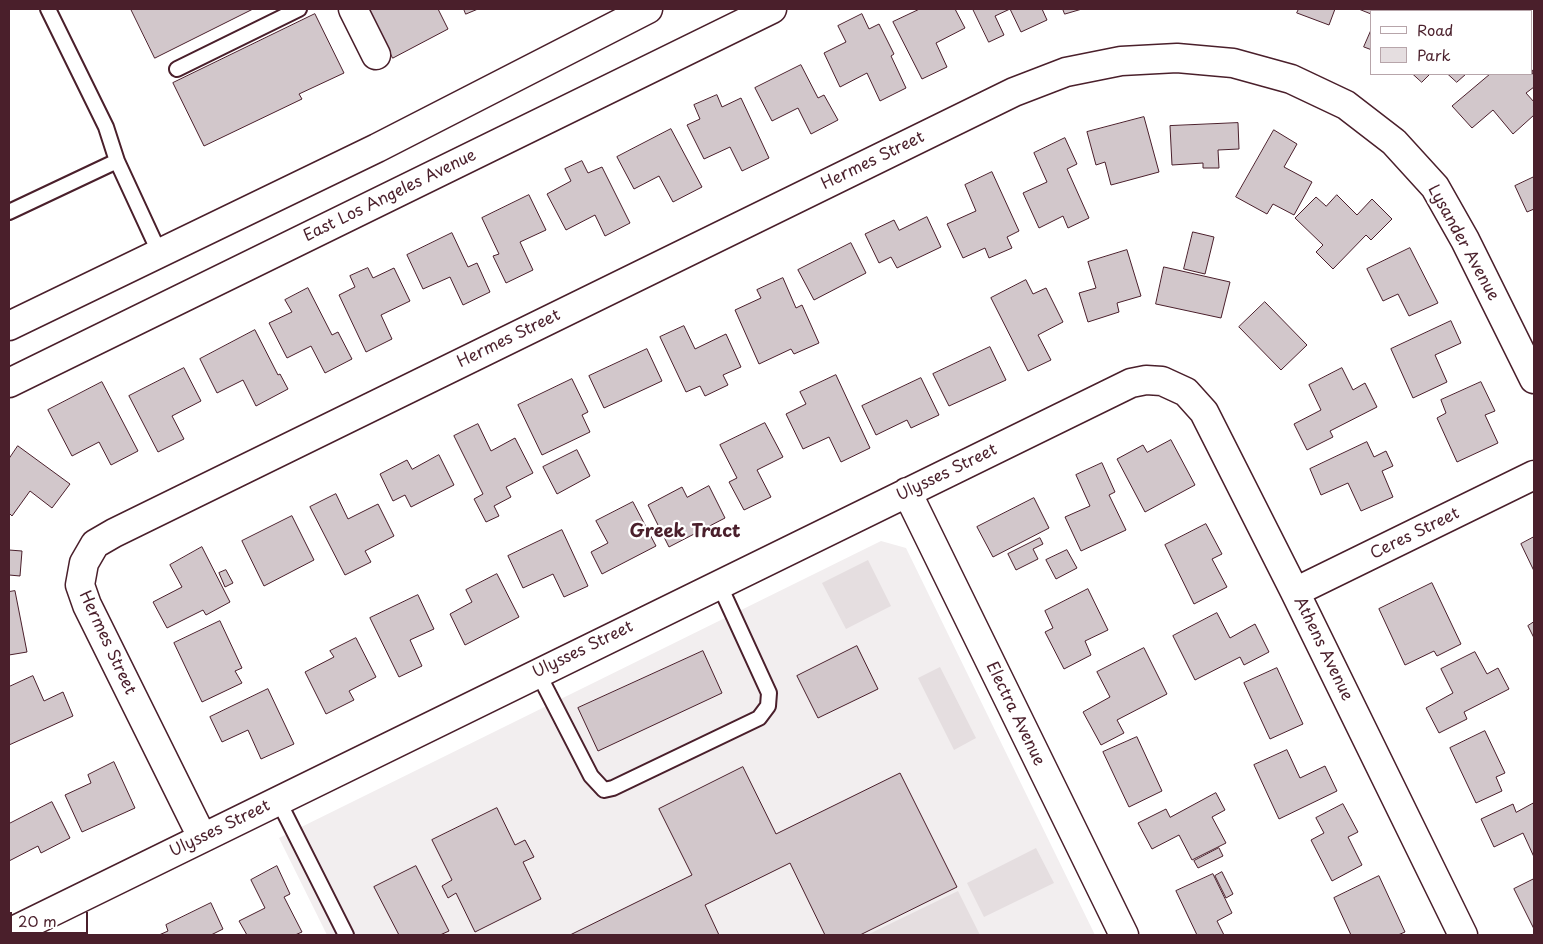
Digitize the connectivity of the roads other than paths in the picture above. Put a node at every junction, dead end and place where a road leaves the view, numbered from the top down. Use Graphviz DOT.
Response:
graph roads {
  1 [pos="48,9"];
  2 [pos="299,9"];
  3 [pos="353,9"];
  4 [pos="648,9"];
  5 [pos="772,9"];
  6 [pos="376,55"];
  7 [pos="1233,63"];
  8 [pos="177,69"];
  9 [pos="117,160"];
  10 [pos="9,212"];
  11 [pos="160,254"];
  12 [pos="9,326"];
  13 [pos="1534,379"];
  14 [pos="1162,382"];
  15 [pos="9,383"];
  16 [pos="1534,475"];
  17 [pos="907,492"];
  18 [pos="719,584"];
  19 [pos="1295,592"];
  20 [pos="538,673"];
  21 [pos="278,800"];
  22 [pos="202,837"];
  23 [pos="9,933"];
  24 [pos="346,935"];
  25 [pos="1124,935"];
  26 [pos="1463,935"];
  1 -- 9 [label="lane"];
  2 -- 8 [label="lane"];
  3 -- 6 [label="street"];
  4 -- 11 [label="street"];
  5 -- 15 [label="street, East Los Angeles Avenue"];
  7 -- 13 [label="street, Lysander Avenue"];
  7 -- 22 [label="street, Hermes Street"];
  9 -- 10 [label="lane"];
  9 -- 11 [label="lane"];
  11 -- 12 [label="street"];
  14 -- 17 [label="street, Ulysses Street"];
  14 -- 19 [label="street, Athens Avenue"];
  16 -- 19 [label="street, Ceres Street"];
  17 -- 18 [label="street, Ulysses Street"];
  17 -- 25 [label="street, Electra Avenue"];
  18 -- 20 [label="street, Ulysses Street"];
  18 -- 20 [label="lane"];
  19 -- 26 [label="street, Athens Avenue"];
  20 -- 21 [label="street, Ulysses Street"];
  21 -- 22 [label="street, Ulysses Street"];
  21 -- 24 [label="lane"];
  22 -- 23 [label="street, Ulysses Street"];
}
